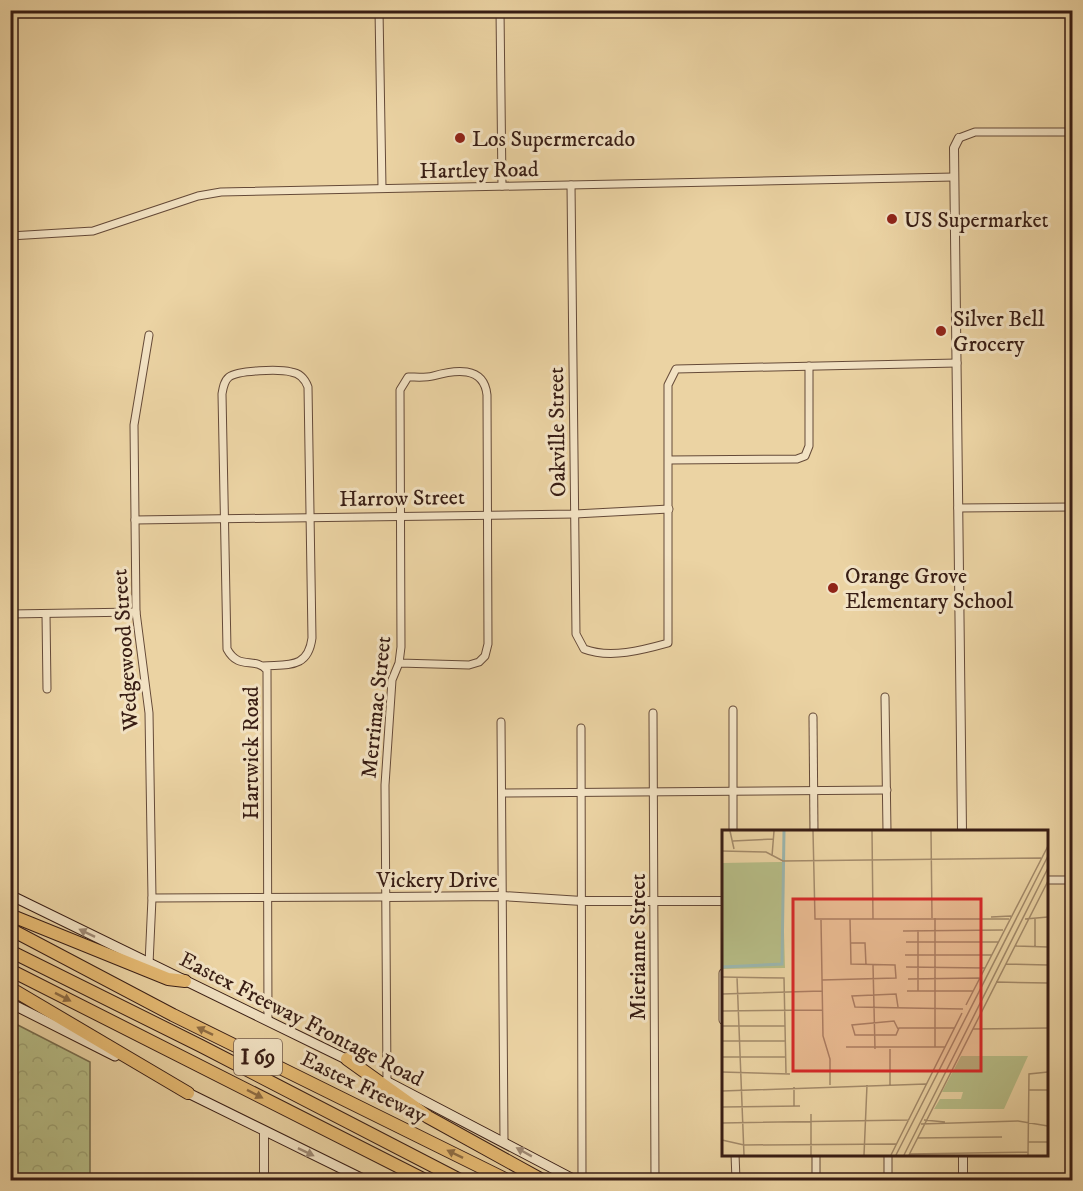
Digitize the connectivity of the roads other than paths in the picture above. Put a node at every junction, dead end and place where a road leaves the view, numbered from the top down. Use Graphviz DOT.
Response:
graph roads {
  1 [pos="379,10"];
  2 [pos="500,10"];
  3 [pos="1072,132"];
  4 [pos="959,138"];
  5 [pos="954,177"];
  6 [pos="571,185"];
  7 [pos="502,186"];
  8 [pos="382,188"];
  9 [pos="10,236"];
  10 [pos="148,335"];
  11 [pos="957,363"];
  12 [pos="810,366"];
  13 [pos="669,459"];
  14 [pos="1072,507"];
  15 [pos="958,508"];
  16 [pos="669,510"];
  17 [pos="486,514"];
  18 [pos="575,514"];
  19 [pos="400,515"];
  20 [pos="311,517"];
  21 [pos="223,518"];
  22 [pos="135,520"];
  23 [pos="136,612"];
  24 [pos="10,614"];
  25 [pos="46,614"];
  26 [pos="399,663"];
  27 [pos="263,666"];
  28 [pos="47,690"];
  29 [pos="885,697"];
  30 [pos="733,710"];
  31 [pos="653,712"];
  32 [pos="813,717"];
  33 [pos="501,722"];
  34 [pos="581,728"];
  35 [pos="814,790"];
  36 [pos="887,790"];
  37 [pos="733,791"];
  38 [pos="581,792"];
  39 [pos="654,792"];
  40 [pos="502,793"];
  41 [pos="734,830"];
  42 [pos="814,830"];
  43 [pos="887,830"];
  44 [pos="962,830"];
  45 [pos="1047,880"];
  46 [pos="1072,880"];
  47 [pos="10,895"];
  48 [pos="502,896"];
  49 [pos="269,897"];
  50 [pos="386,897"];
  51 [pos="152,898"];
  52 [pos="582,901"];
  53 [pos="722,901"];
  54 [pos="654,902"];
  55 [pos="10,915"];
  56 [pos="10,929"];
  57 [pos="10,951"];
  58 [pos="149,964"];
  59 [pos="10,970"];
  60 [pos="185,981"];
  61 [pos="10,988"];
  62 [pos="10,1003"];
  63 [pos="268,1021"];
  64 [pos="347,1059"];
  65 [pos="387,1082"];
  66 [pos="188,1093"];
  67 [pos="264,1132"];
  68 [pos="504,1141"];
  69 [pos="735,1155"];
  70 [pos="816,1155"];
  71 [pos="888,1155"];
  72 [pos="963,1155"];
  73 [pos="264,1180"];
  74 [pos="365,1180"];
  75 [pos="425,1180"];
  76 [pos="460,1180"];
  77 [pos="507,1180"];
  78 [pos="542,1180"];
  79 [pos="575,1180"];
  80 [pos="582,1180"];
  81 [pos="655,1180"];
  82 [pos="736,1180"];
  83 [pos="816,1180"];
  84 [pos="888,1180"];
  85 [pos="963,1180"];
  1 -- 8 [label="street"];
  2 -- 7 [label="street"];
  3 -- 4 [label="street"];
  4 -- 5 [label="street"];
  5 -- 6 [label="street, Hartley Road"];
  5 -- 11 [label="street"];
  6 -- 7 [label="street, Hartley Road"];
  6 -- 18 [label="street, Oakville Street"];
  7 -- 8 [label="street, Hartley Road"];
  8 -- 9 [label="street, Hartley Road"];
  10 -- 22 [label="street, Wedgewood Street"];
  11 -- 12 [label="street"];
  11 -- 15 [label="street"];
  12 -- 13 [label="street"];
  12 -- 13 [label="street"];
  13 -- 16 [label="street"];
  14 -- 15 [label="street"];
  15 -- 44 [label="street"];
  16 -- 18 [label="street, Harrow Street"];
  16 -- 18 [label="street, Oakville Street"];
  17 -- 18 [label="street, Harrow Street"];
  17 -- 19 [label="street, Harrow Street"];
  17 -- 19 [label="street, Merrimac Street"];
  17 -- 26 [label="street"];
  19 -- 20 [label="street, Harrow Street"];
  19 -- 26 [label="street, Merrimac Street"];
  20 -- 21 [label="street, Harrow Street"];
  20 -- 21 [label="street, Hartwick Road"];
  20 -- 27 [label="street"];
  21 -- 22 [label="street, Harrow Street"];
  21 -- 27 [label="street, Hartwick Road"];
  22 -- 23 [label="street, Wedgewood Street"];
  23 -- 25 [label="street"];
  23 -- 51 [label="street, Wedgewood Street"];
  24 -- 25 [label="street"];
  25 -- 28 [label="street"];
  26 -- 50 [label="street, Merrimac Street"];
  27 -- 49 [label="street, Hartwick Road"];
  29 -- 36 [label="street"];
  30 -- 37 [label="street"];
  31 -- 39 [label="street, Mierianne Street"];
  32 -- 35 [label="street"];
  33 -- 40 [label="street"];
  34 -- 38 [label="street"];
  35 -- 36 [label="street"];
  35 -- 37 [label="street"];
  35 -- 42 [label="street"];
  36 -- 43 [label="street"];
  37 -- 39 [label="street"];
  37 -- 41 [label="street"];
  38 -- 39 [label="street"];
  38 -- 40 [label="street"];
  38 -- 52 [label="street"];
  39 -- 54 [label="street, Mierianne Street"];
  40 -- 48 [label="street"];
  45 -- 46 [label="street"];
  58 -- 47 [label="main road, Eastex Freeway Frontage Road, one-way"];
  48 -- 50 [label="street, Vickery Drive"];
  48 -- 52 [label="street, Vickery Drive"];
  48 -- 68 [label="street"];
  49 -- 50 [label="street, Vickery Drive"];
  49 -- 51 [label="street, Vickery Drive"];
  49 -- 63 [label="street, Hartwick Road"];
  50 -- 65 [label="street, Merrimac Street"];
  51 -- 58 [label="street, Wedgewood Street"];
  52 -- 54 [label="street, Vickery Drive"];
  52 -- 80 [label="street"];
  53 -- 54 [label="street, Vickery Drive"];
  54 -- 81 [label="street, Mierianne Street"];
  55 -- 60 [label="highway"];
  77 -- 56 [label="highway, Eastex Freeway / I 69, one-way"];
  57 -- 76 [label="highway, I 69"];
  58 -- 60 [label="main road, Eastex Freeway Frontage Road"];
  59 -- 75 [label="highway, I 69, one-way"];
  60 -- 63 [label="main road, Eastex Freeway Frontage Road"];
  61 -- 66 [label="highway"];
  62 -- 66 [label="main road"];
  63 -- 64 [label="main road, Eastex Freeway Frontage Road"];
  64 -- 65 [label="main road, Eastex Freeway Frontage Road"];
  64 -- 78 [label="highway"];
  65 -- 68 [label="main road, Eastex Freeway Frontage Road"];
  66 -- 67 [label="main road"];
  67 -- 73 [label="street"];
  67 -- 74 [label="main road, one-way"];
  79 -- 68 [label="main road, Eastex Freeway Frontage Road, one-way"];
  69 -- 82 [label="street"];
  70 -- 83 [label="street"];
  71 -- 84 [label="street"];
  72 -- 85 [label="street"];
}
